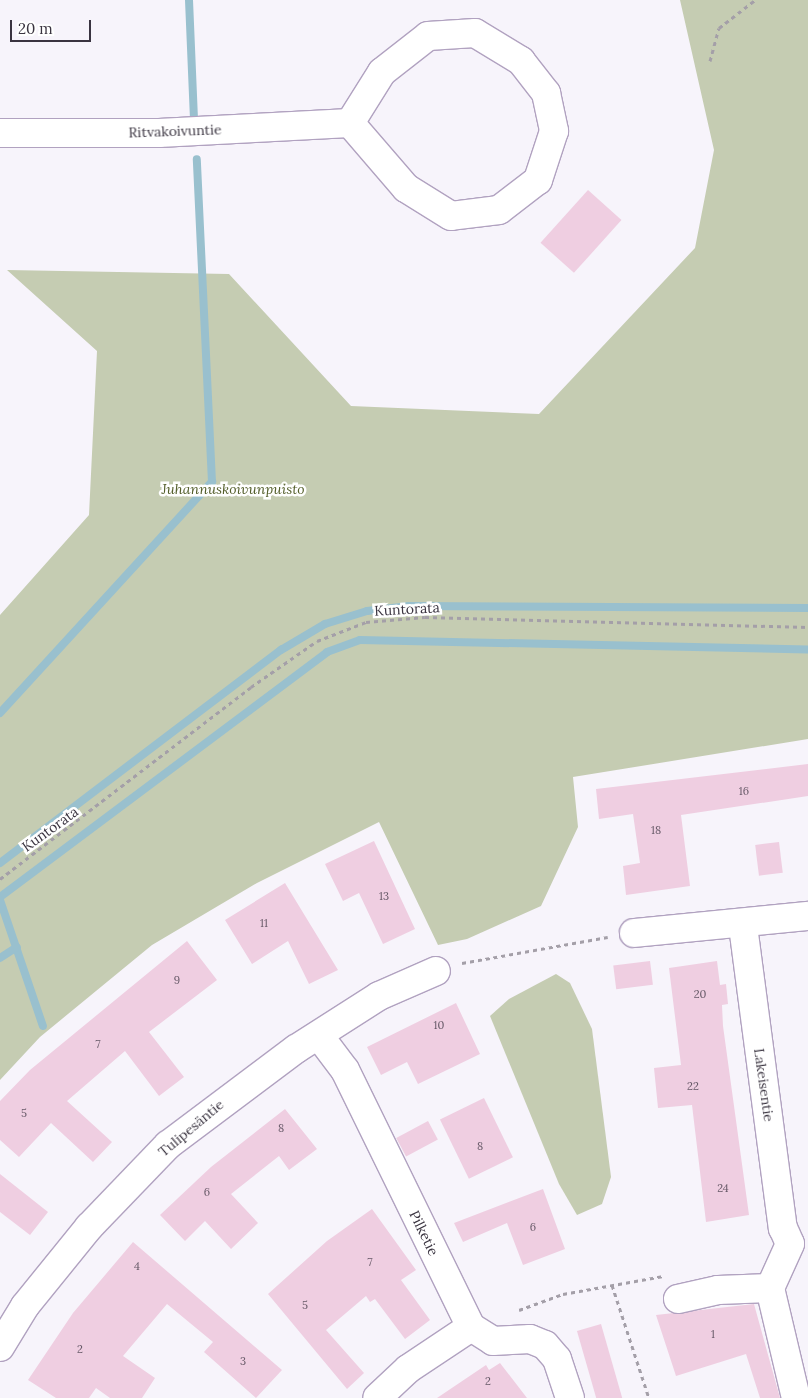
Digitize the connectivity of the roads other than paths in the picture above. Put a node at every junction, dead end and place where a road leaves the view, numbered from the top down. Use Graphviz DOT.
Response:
graph roads {
  1 [pos="350,123"];
  2 [pos="0,133"];
  3 [pos="808,916"];
  4 [pos="743,926"];
  5 [pos="634,933"];
  6 [pos="436,971"];
  7 [pos="320,1037"];
  8 [pos="799,1244"];
  9 [pos="673,1287"];
  10 [pos="770,1288"];
  11 [pos="471,1327"];
  12 [pos="0,1347"];
  13 [pos="377,1398"];
  14 [pos="570,1398"];
  15 [pos="796,1398"];
  1 -- 1 [label="street"];
  1 -- 2 [label="street, Ritvakoivuntie"];
  3 -- 4 [label="street"];
  4 -- 5 [label="street"];
  4 -- 8 [label="street, Lakeisentie"];
  6 -- 7 [label="street, Tulipesäntie"];
  7 -- 11 [label="street, Pilketie"];
  7 -- 12 [label="street, Tulipesäntie"];
  8 -- 10 [label="street"];
  9 -- 10 [label="street"];
  10 -- 15 [label="street"];
  11 -- 13 [label="street"];
  11 -- 14 [label="street"];
}
